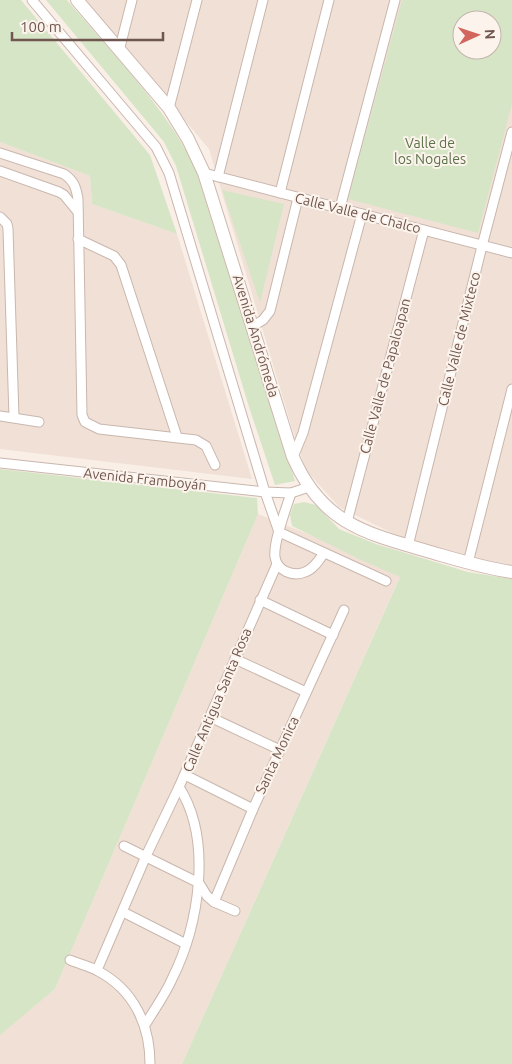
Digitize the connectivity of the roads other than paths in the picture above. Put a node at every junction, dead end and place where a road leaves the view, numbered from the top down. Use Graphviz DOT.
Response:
graph roads {
  1 [pos="32,0"];
  2 [pos="77,0"];
  3 [pos="132,0"];
  4 [pos="197,0"];
  5 [pos="263,0"];
  6 [pos="329,0"];
  7 [pos="395,0"];
  8 [pos="119,51"];
  9 [pos="169,108"];
  10 [pos="512,132"];
  11 [pos="0,153"];
  12 [pos="0,171"];
  13 [pos="204,173"];
  14 [pos="218,177"];
  15 [pos="280,193"];
  16 [pos="298,198"];
  17 [pos="340,208"];
  18 [pos="78,212"];
  19 [pos="362,214"];
  20 [pos="0,217"];
  21 [pos="424,230"];
  22 [pos="78,239"];
  23 [pos="482,246"];
  24 [pos="512,254"];
  25 [pos="253,326"];
  26 [pos="512,390"];
  27 [pos="0,416"];
  28 [pos="14,417"];
  29 [pos="39,422"];
  30 [pos="177,437"];
  31 [pos="293,457"];
  32 [pos="0,463"];
  33 [pos="215,465"];
  34 [pos="309,487"];
  35 [pos="265,492"];
  36 [pos="291,493"];
  37 [pos="347,522"];
  38 [pos="279,532"];
  39 [pos="408,546"];
  40 [pos="324,553"];
  41 [pos="468,563"];
  42 [pos="277,564"];
  43 [pos="512,572"];
  44 [pos="386,582"];
  45 [pos="260,600"];
  46 [pos="344,610"];
  47 [pos="333,635"];
  48 [pos="235,659"];
  49 [pos="306,692"];
  50 [pos="210,717"];
  51 [pos="280,750"];
  52 [pos="185,775"];
  53 [pos="179,787"];
  54 [pos="253,809"];
  55 [pos="124,846"];
  56 [pos="146,856"];
  57 [pos="199,883"];
  58 [pos="214,902"];
  59 [pos="235,910"];
  60 [pos="123,912"];
  61 [pos="186,944"];
  62 [pos="70,960"];
  63 [pos="97,970"];
  64 [pos="145,1025"];
  65 [pos="150,1064"];
  1 -- 35 [label="street"];
  2 -- 8 [label="street, Avenida Andrómeda"];
  3 -- 8 [label="street"];
  4 -- 9 [label="street"];
  5 -- 14 [label="street"];
  6 -- 15 [label="street"];
  7 -- 17 [label="street"];
  8 -- 9 [label="street, Avenida Andrómeda"];
  9 -- 13 [label="street, Avenida Andrómeda"];
  10 -- 23 [label="street, Calle Valle de Mixteco"];
  11 -- 18 [label="street"];
  12 -- 18 [label="street"];
  13 -- 14 [label="street, Calle Valle de Chalco"];
  13 -- 25 [label="street, Avenida Andrómeda"];
  14 -- 15 [label="street, Calle Valle de Chalco"];
  15 -- 16 [label="street, Calle Valle de Chalco"];
  16 -- 17 [label="street, Calle Valle de Chalco"];
  16 -- 25 [label="street"];
  17 -- 19 [label="street, Calle Valle de Chalco"];
  18 -- 22 [label="street"];
  19 -- 21 [label="street, Calle Valle de Chalco"];
  19 -- 31 [label="street"];
  20 -- 28 [label="street"];
  21 -- 23 [label="street, Calle Valle de Chalco"];
  21 -- 37 [label="street, Calle Valle de Papaloapan"];
  22 -- 30 [label="street"];
  22 -- 30 [label="street"];
  23 -- 24 [label="street, Calle Valle de Chalco"];
  23 -- 39 [label="street, Calle Valle de Mixteco"];
  25 -- 31 [label="street, Avenida Andrómeda"];
  26 -- 41 [label="street"];
  27 -- 28 [label="street"];
  28 -- 29 [label="street"];
  30 -- 33 [label="street"];
  31 -- 34 [label="street, Avenida Andrómeda"];
  32 -- 35 [label="street, Avenida Framboyán"];
  34 -- 36 [label="street, Avenida Framboyán"];
  34 -- 37 [label="street, Avenida Andrómeda"];
  35 -- 36 [label="street, Avenida Framboyán"];
  35 -- 38 [label="street"];
  36 -- 38 [label="street"];
  37 -- 39 [label="street, Avenida Andrómeda"];
  38 -- 40 [label="street"];
  38 -- 42 [label="street"];
  39 -- 41 [label="street, Avenida Andrómeda"];
  40 -- 42 [label="street"];
  40 -- 44 [label="street"];
  41 -- 43 [label="street, Avenida Andrómeda"];
  42 -- 45 [label="street, Calle Antigua Santa Rosa"];
  45 -- 47 [label="street"];
  45 -- 48 [label="street, Calle Antigua Santa Rosa"];
  46 -- 47 [label="street, Santa Monica"];
  47 -- 49 [label="street, Santa Monica"];
  48 -- 49 [label="street"];
  48 -- 50 [label="street, Calle Antigua Santa Rosa"];
  49 -- 51 [label="street, Santa Monica"];
  50 -- 51 [label="street"];
  50 -- 52 [label="street, Calle Antigua Santa Rosa"];
  51 -- 54 [label="street, Santa Monica"];
  52 -- 53 [label="street, Calle Antigua Santa Rosa"];
  52 -- 54 [label="street"];
  53 -- 56 [label="street"];
  53 -- 57 [label="street, Calle Antigua Santa Rosa"];
  54 -- 58 [label="street, Santa Monica"];
  55 -- 56 [label="street"];
  56 -- 57 [label="street"];
  56 -- 60 [label="street"];
  57 -- 58 [label="street"];
  57 -- 61 [label="street, Calle Antigua Santa Rosa"];
  58 -- 59 [label="street"];
  60 -- 61 [label="street"];
  60 -- 63 [label="street"];
  61 -- 64 [label="street, Calle Antigua Santa Rosa"];
  62 -- 63 [label="street"];
  63 -- 64 [label="street"];
  64 -- 65 [label="street"];
}
